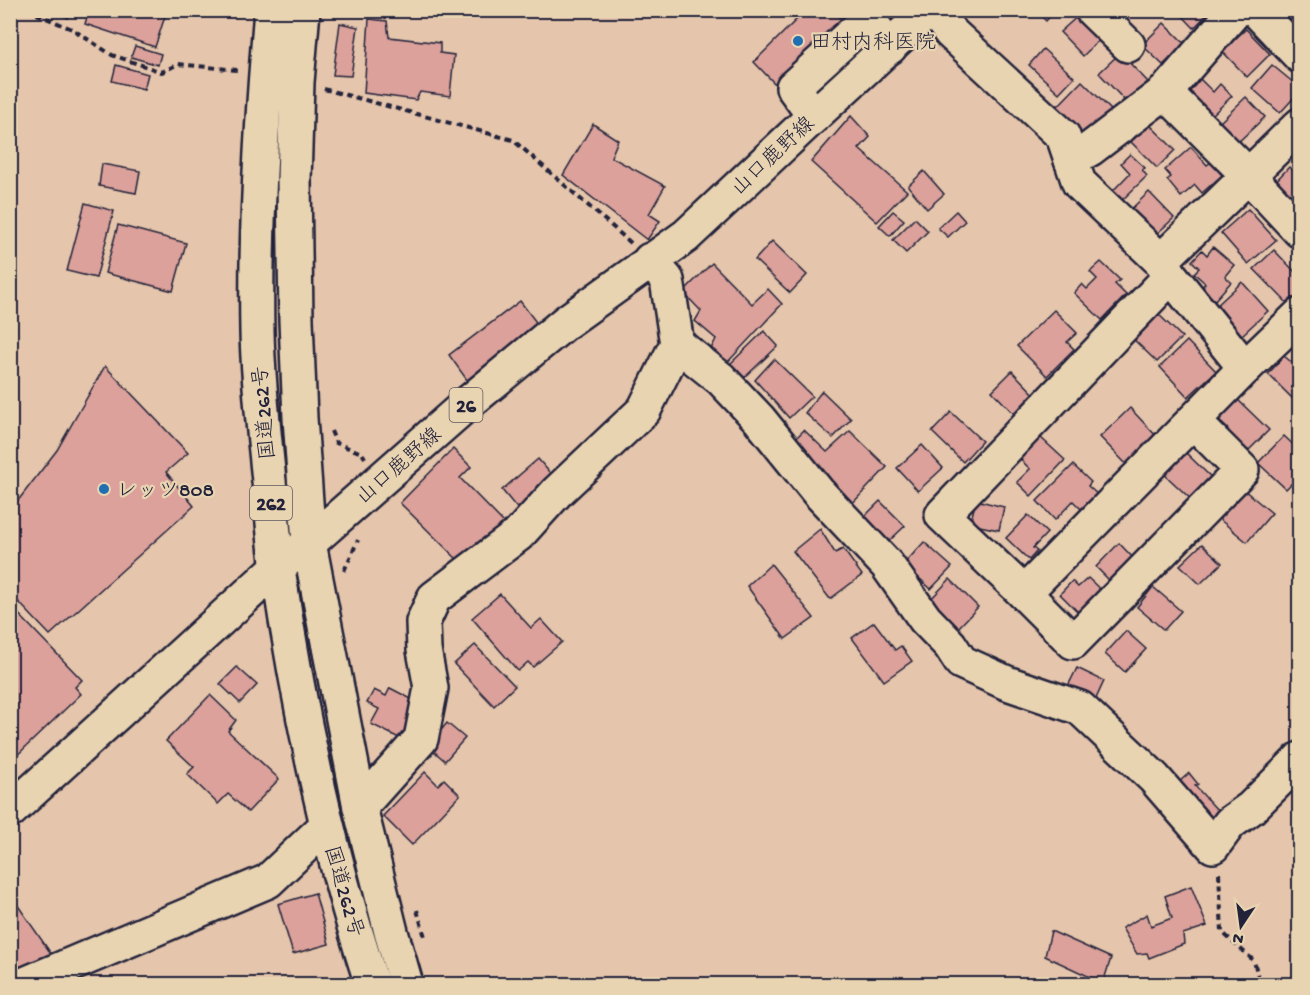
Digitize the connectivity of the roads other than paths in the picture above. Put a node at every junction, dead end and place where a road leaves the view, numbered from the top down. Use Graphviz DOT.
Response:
graph roads {
  1 [pos="271,10"];
  2 [pos="303,10"];
  3 [pos="929,10"];
  4 [pos="935,10"];
  5 [pos="1092,10"];
  6 [pos="1236,10"];
  7 [pos="1256,10"];
  8 [pos="1128,45"];
  9 [pos="1299,56"];
  10 [pos="1165,92"];
  11 [pos="1299,125"];
  12 [pos="1071,160"];
  13 [pos="1248,176"];
  14 [pos="1299,231"];
  15 [pos="650,260"];
  16 [pos="1166,269"];
  17 [pos="1299,315"];
  18 [pos="677,344"];
  19 [pos="1245,368"];
  20 [pos="1193,421"];
  21 [pos="309,543"];
  22 [pos="278,567"];
  23 [pos="1024,592"];
  24 [pos="1299,759"];
  25 [pos="360,807"];
  26 [pos="10,811"];
  27 [pos="326,826"];
  28 [pos="25,984"];
  29 [pos="372,984"];
  30 [pos="406,984"];
  1 -- 22 [label="main road, 国道262号 / 262"];
  2 -- 21 [label="main road, 国道262号 / 262"];
  3 -- 15 [label="main road, 山口鹿野線 / 26"];
  4 -- 12 [label="main road"];
  5 -- 8 [label="main road"];
  6 -- 10 [label="main road"];
  7 -- 9 [label="main road"];
  10 -- 12 [label="main road"];
  10 -- 13 [label="main road"];
  11 -- 13 [label="main road"];
  12 -- 16 [label="main road"];
  13 -- 14 [label="main road"];
  13 -- 16 [label="main road"];
  15 -- 18 [label="main road"];
  15 -- 21 [label="main road, 山口鹿野線 / 26"];
  16 -- 19 [label="main road"];
  16 -- 23 [label="main road"];
  17 -- 19 [label="main road"];
  18 -- 24 [label="main road"];
  18 -- 25 [label="main road"];
  19 -- 20 [label="main road"];
  20 -- 23 [label="main road"];
  20 -- 23 [label="main road"];
  21 -- 22 [label="main road, 山口鹿野線 / 26"];
  21 -- 25 [label="main road, 国道262号 / 262"];
  22 -- 26 [label="main road, 山口鹿野線 / 26"];
  22 -- 27 [label="main road, 国道262号 / 262"];
  25 -- 30 [label="main road, 国道262号 / 262"];
  27 -- 28 [label="main road"];
  27 -- 29 [label="main road, 国道262号 / 262"];
}
